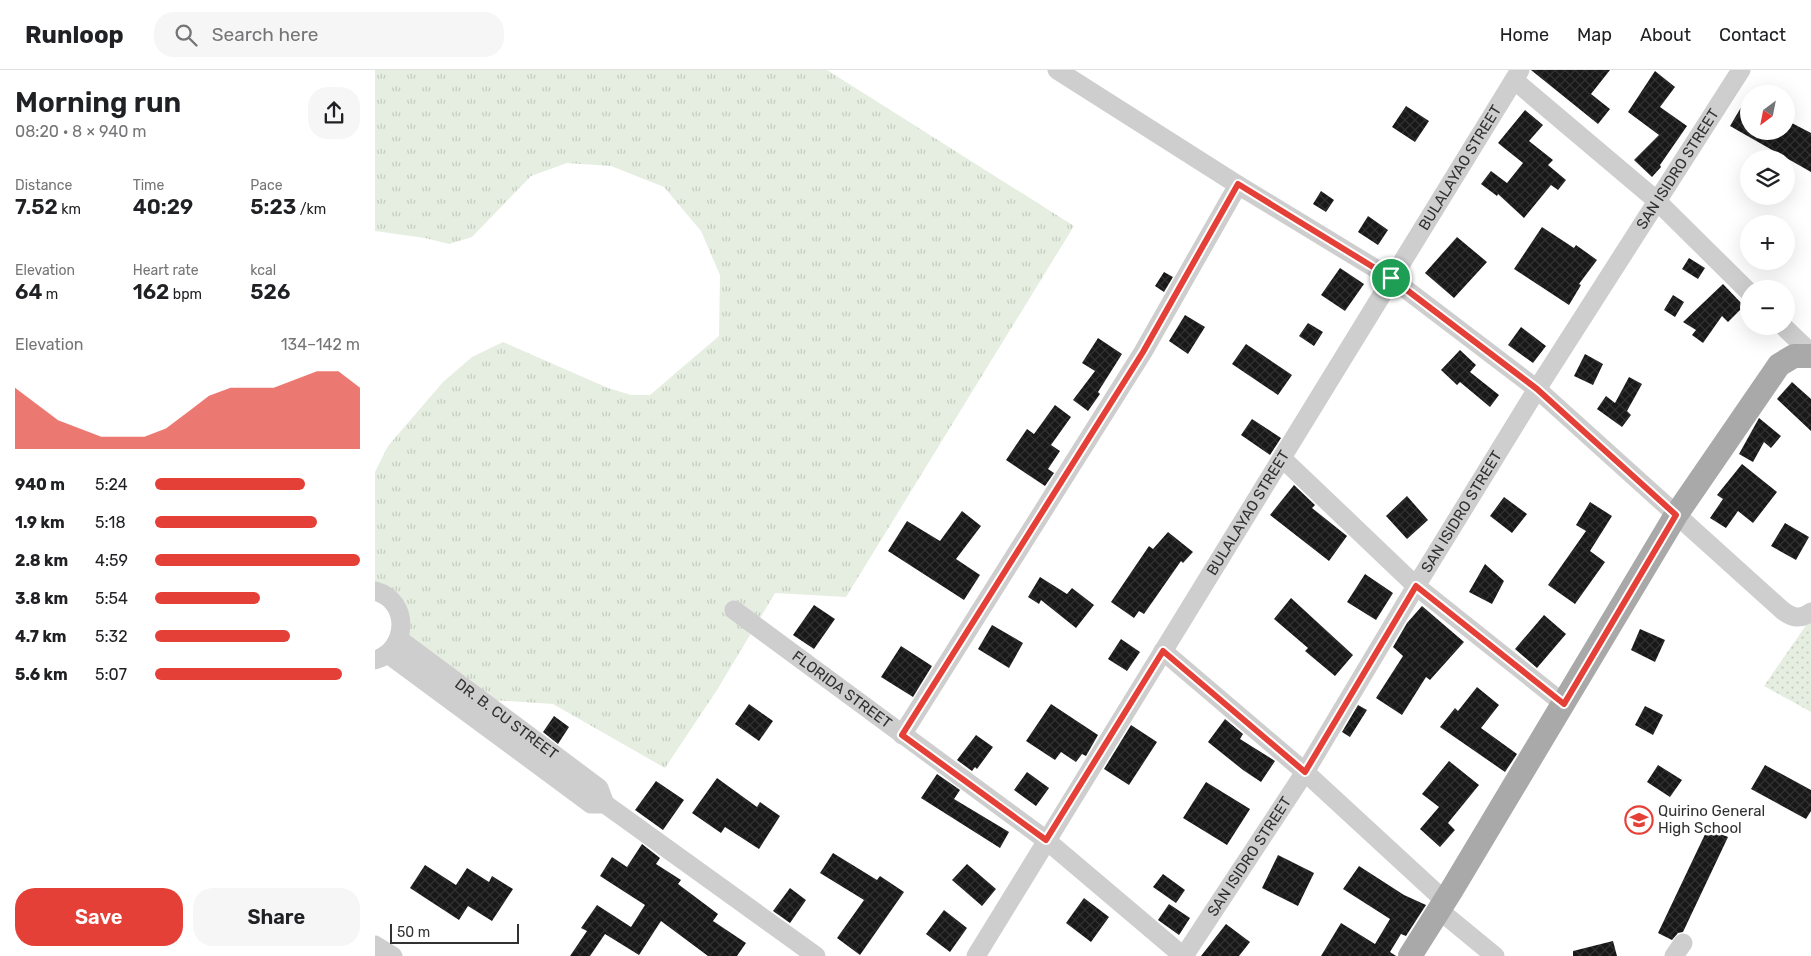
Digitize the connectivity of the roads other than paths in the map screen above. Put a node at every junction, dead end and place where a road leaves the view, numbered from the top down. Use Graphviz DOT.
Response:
graph roads {
  1 [pos="1057,70"];
  2 [pos="1741,70"];
  3 [pos="1517,75"];
  4 [pos="1238,184"];
  5 [pos="1656,200"];
  6 [pos="1391,278"];
  7 [pos="1740,283"];
  8 [pos="1792,335"];
  9 [pos="1811,355"];
  10 [pos="1537,389"];
  11 [pos="1283,459"];
  12 [pos="1676,515"];
  13 [pos="1416,586"];
  14 [pos="375,591"];
  15 [pos="734,610"];
  16 [pos="1811,612"];
  17 [pos="399,639"];
  18 [pos="1163,651"];
  19 [pos="382,657"];
  20 [pos="1564,704"];
  21 [pos="902,735"];
  22 [pos="1305,772"];
  23 [pos="605,804"];
  24 [pos="1046,840"];
  25 [pos="1442,906"];
  26 [pos="375,945"];
  27 [pos="393,956"];
  28 [pos="816,956"];
  29 [pos="976,956"];
  30 [pos="1183,956"];
  31 [pos="1410,956"];
  32 [pos="1495,956"];
  1 -- 4 [label="street"];
  2 -- 5 [label="street, SAN ISIDRO STREET"];
  3 -- 5 [label="street"];
  3 -- 6 [label="street, BULALAYAO STREET"];
  4 -- 6 [label="street"];
  4 -- 21 [label="street"];
  5 -- 7 [label="street"];
  5 -- 10 [label="street, SAN ISIDRO STREET"];
  6 -- 10 [label="street"];
  6 -- 11 [label="street, BULALAYAO STREET"];
  8 -- 9 [label="street"];
  9 -- 12 [label="main road"];
  10 -- 12 [label="street"];
  10 -- 13 [label="street, SAN ISIDRO STREET"];
  11 -- 13 [label="street"];
  11 -- 18 [label="street, BULALAYAO STREET"];
  12 -- 16 [label="street"];
  12 -- 20 [label="main road"];
  13 -- 20 [label="street"];
  13 -- 22 [label="street, SAN ISIDRO STREET"];
  14 -- 17 [label="street"];
  15 -- 21 [label="street, FLORIDA STREET"];
  17 -- 19 [label="street"];
  17 -- 23 [label="street, DR. B. CU STREET"];
  18 -- 22 [label="street"];
  18 -- 24 [label="street, BULALAYAO STREET"];
  19 -- 23 [label="street, DR. B. CU STREET"];
  20 -- 25 [label="main road"];
  21 -- 24 [label="street, FLORIDA STREET"];
  22 -- 25 [label="street"];
  22 -- 30 [label="street, SAN ISIDRO STREET"];
  23 -- 28 [label="street, DR. B. CU STREET"];
  24 -- 29 [label="street, BULALAYAO STREET"];
  24 -- 30 [label="street, FLORIDA STREET"];
  25 -- 31 [label="main road"];
  25 -- 32 [label="street"];
  26 -- 27 [label="street"];
}
